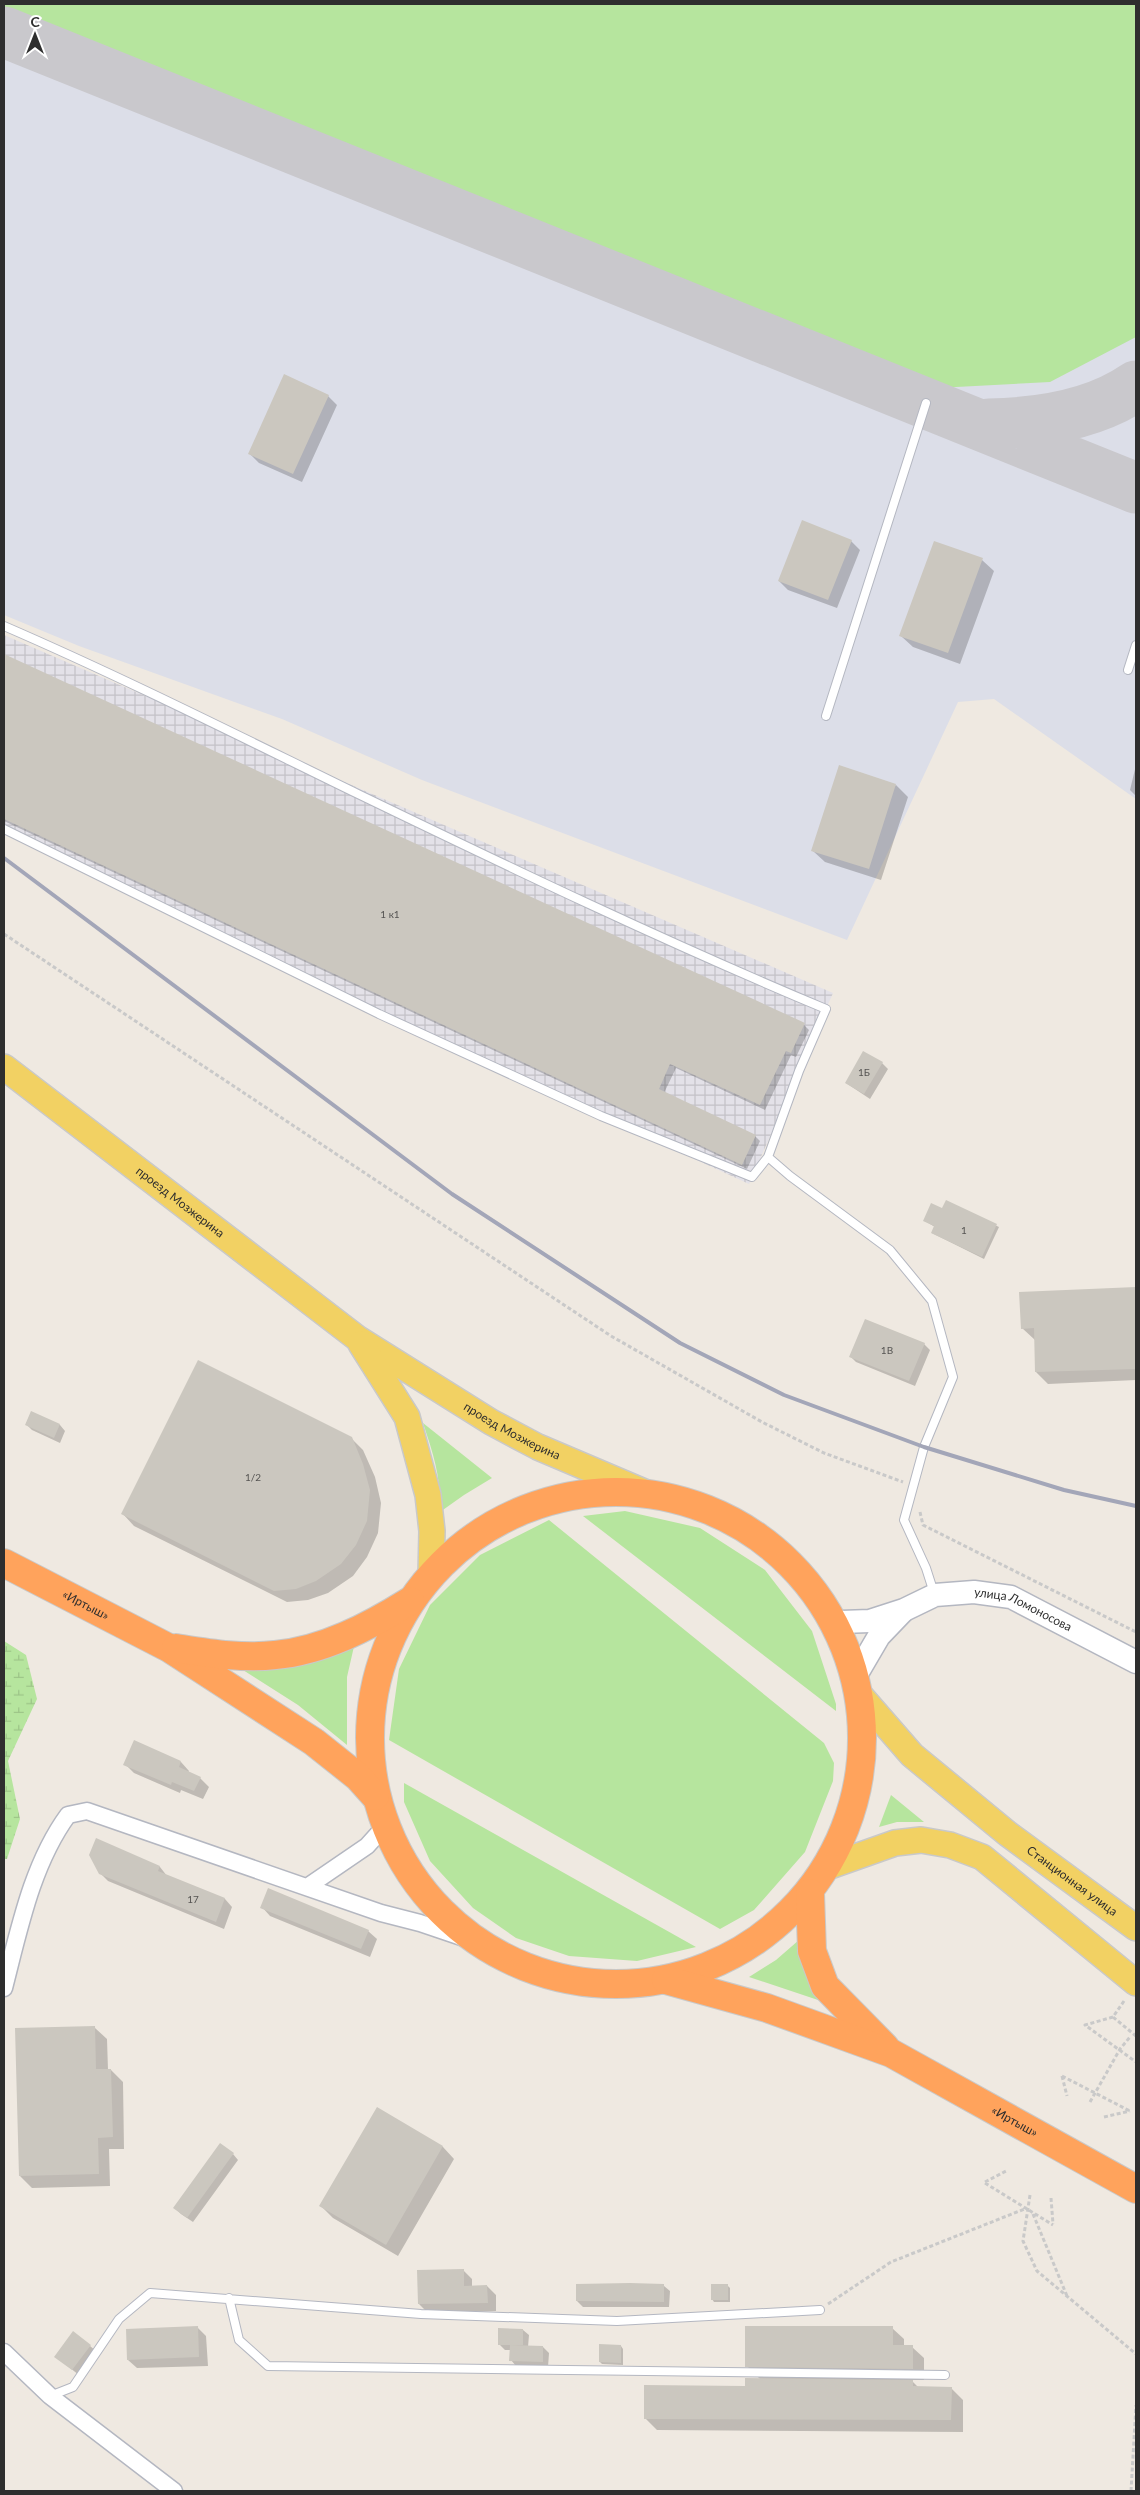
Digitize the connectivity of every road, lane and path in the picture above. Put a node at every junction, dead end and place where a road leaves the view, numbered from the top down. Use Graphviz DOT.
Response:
graph roads {
  1 [pos="926,403"];
  2 [pos="4,626"];
  3 [pos="1136,645"];
  4 [pos="1128,670"];
  5 [pos="826,716"];
  6 [pos="4,829"];
  7 [pos="4,934"];
  8 [pos="4,1066"];
  9 [pos="768,1157"];
  10 [pos="357,1338"];
  11 [pos="913,1485"];
  12 [pos="650,1494"];
  13 [pos="4,1563"];
  14 [pos="431,1574"];
  15 [pos="935,1595"];
  16 [pos="412,1600"];
  17 [pos="904,1610"];
  18 [pos="832,1620"];
  19 [pos="1136,1632"];
  20 [pos="169,1648"];
  21 [pos="1136,1662"];
  22 [pos="857,1685"];
  23 [pos="375,1796"];
  24 [pos="385,1826"];
  25 [pos="830,1866"];
  26 [pos="307,1888"];
  27 [pos="810,1893"];
  28 [pos="1136,1928"];
  29 [pos="476,1942"];
  30 [pos="666,1980"];
  31 [pos="4,1988"];
  32 [pos="1132,1990"];
  33 [pos="1113,2017"];
  34 [pos="1136,2036"];
  35 [pos="1130,2037"];
  36 [pos="1120,2049"];
  37 [pos="891,2054"];
  38 [pos="1136,2062"];
  39 [pos="1096,2093"];
  40 [pos="1067,2096"];
  41 [pos="1090,2102"];
  42 [pos="1104,2117"];
  43 [pos="1008,2170"];
  44 [pos="1136,2189"];
  45 [pos="1030,2195"];
  46 [pos="1051,2198"];
  47 [pos="1027,2208"];
  48 [pos="1033,2214"];
  49 [pos="229,2298"];
  50 [pos="1068,2298"];
  51 [pos="820,2310"];
  52 [pos="4,2352"];
  53 [pos="1136,2354"];
  54 [pos="945,2375"];
  55 [pos="50,2396"];
  56 [pos="1136,2405"];
  57 [pos="174,2491"];
  58 [pos="1131,2491"];
  1 -- 5 [label="lane"];
  2 -- 9 [label="lane"];
  3 -- 4 [label="lane"];
  6 -- 9 [label="lane"];
  7 -- 11 [label="path"];
  8 -- 10 [label="main road, проезд Мозжерина"];
  9 -- 11 [label="lane"];
  10 -- 12 [label="main road, проезд Мозжерина"];
  10 -- 14 [label="main road, проезд Мозжерина"];
  11 -- 15 [label="lane"];
  11 -- 19 [label="path"];
  12 -- 14 [label="highway"];
  12 -- 18 [label="highway"];
  13 -- 20 [label="highway, «Иртыш»"];
  14 -- 16 [label="highway"];
  15 -- 17 [label="street, улица Ломоносова"];
  15 -- 21 [label="street, улица Ломоносова"];
  16 -- 20 [label="highway"];
  16 -- 23 [label="highway"];
  17 -- 18 [label="street"];
  17 -- 22 [label="street"];
  18 -- 22 [label="highway"];
  20 -- 23 [label="highway"];
  22 -- 25 [label="highway"];
  22 -- 28 [label="main road, Станционная улица"];
  23 -- 24 [label="highway"];
  24 -- 26 [label="street"];
  24 -- 29 [label="highway"];
  25 -- 27 [label="highway"];
  25 -- 32 [label="main road"];
  26 -- 29 [label="street"];
  26 -- 31 [label="street"];
  27 -- 30 [label="highway"];
  27 -- 37 [label="highway"];
  29 -- 30 [label="highway"];
  30 -- 37 [label="highway"];
  32 -- 33 [label="path"];
  33 -- 34 [label="path"];
  33 -- 36 [label="path"];
  35 -- 36 [label="path"];
  36 -- 38 [label="path"];
  36 -- 39 [label="path"];
  37 -- 44 [label="highway, «Иртыш»"];
  39 -- 40 [label="path"];
  39 -- 41 [label="path"];
  39 -- 42 [label="path"];
  43 -- 47 [label="path"];
  45 -- 47 [label="path"];
  46 -- 48 [label="path"];
  47 -- 48 [label="path"];
  47 -- 50 [label="path"];
  47 -- 51 [label="path"];
  48 -- 50 [label="path"];
  49 -- 51 [label="lane"];
  49 -- 54 [label="lane"];
  49 -- 55 [label="lane"];
  50 -- 53 [label="path"];
  52 -- 55 [label="street"];
  55 -- 57 [label="street"];
  56 -- 58 [label="path"];
}
